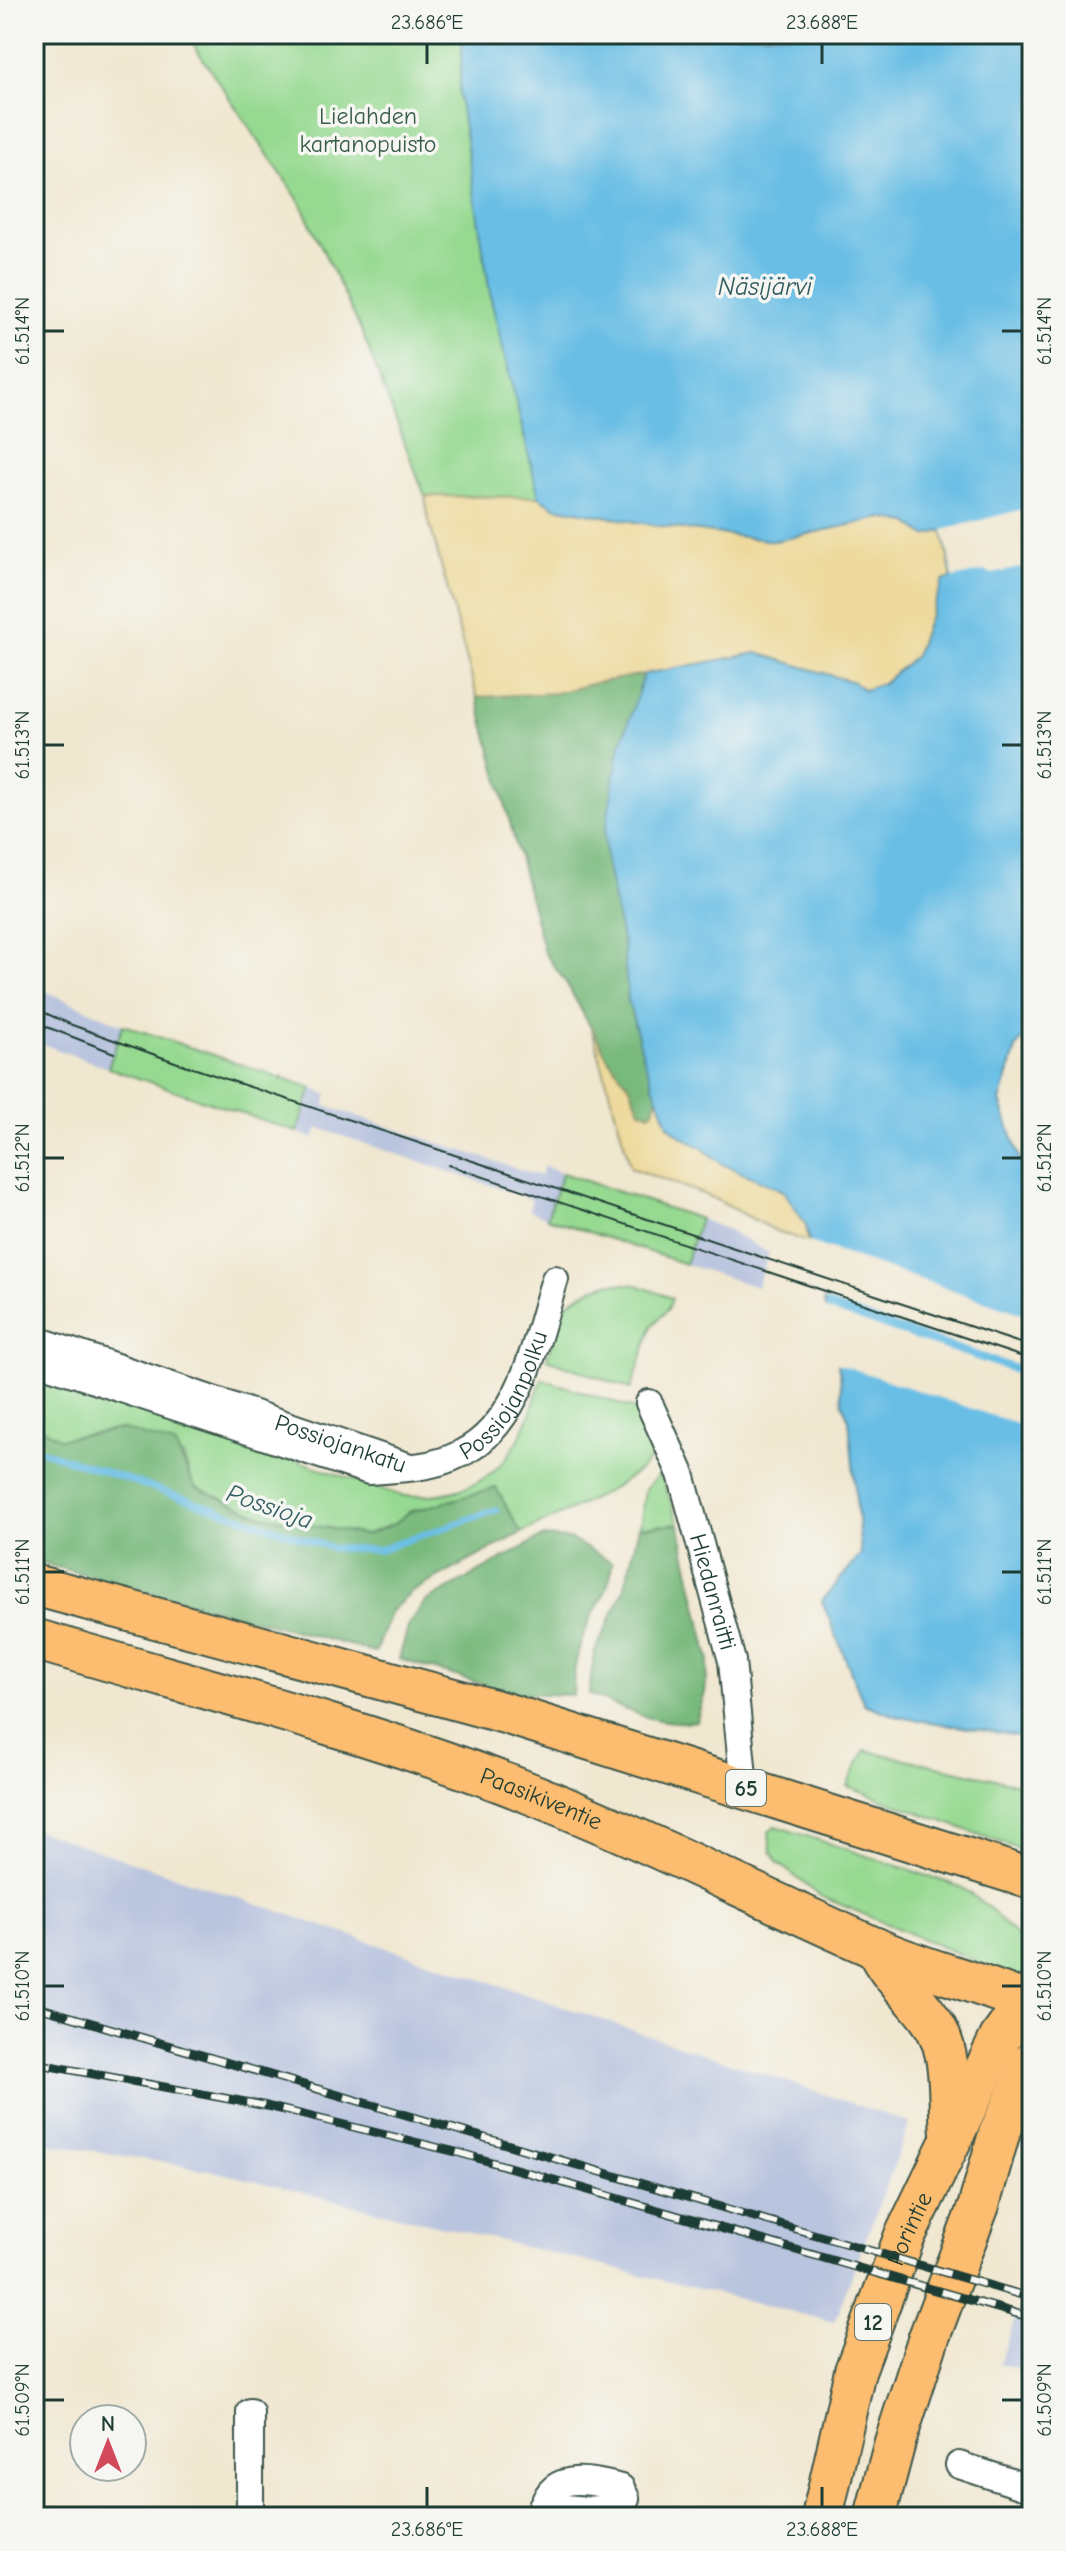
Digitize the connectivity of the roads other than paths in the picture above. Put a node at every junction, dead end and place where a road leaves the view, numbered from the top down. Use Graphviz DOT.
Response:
graph roads {
  1 [pos="555,1279"];
  2 [pos="34,1339"];
  3 [pos="34,1360"];
  4 [pos="649,1403"];
  5 [pos="410,1467"];
  6 [pos="34,1585"];
  7 [pos="34,1639"];
  8 [pos="744,1787"];
  9 [pos="987,1864"];
  10 [pos="1032,1879"];
  11 [pos="1032,1911"];
  12 [pos="876,1948"];
  13 [pos="1030,2000"];
  14 [pos="1032,2062"];
  15 [pos="1032,2130"];
  16 [pos="951,2137"];
  17 [pos="979,2205"];
  18 [pos="250,2412"];
  19 [pos="959,2465"];
  20 [pos="1032,2489"];
  21 [pos="250,2517"];
  22 [pos="822,2517"];
  23 [pos="875,2517"];
  1 -- 5 [label="street, Possiojanpolku"];
  2 -- 5 [label="street, Possiojankatu"];
  3 -- 5 [label="street, Possiojankatu"];
  4 -- 8 [label="street, Hiedanraitti"];
  6 -- 8 [label="highway, 65"];
  7 -- 12 [label="highway, Paasikiventie"];
  8 -- 9 [label="highway, 65"];
  9 -- 10 [label="highway, 65"];
  9 -- 11 [label="highway"];
  12 -- 13 [label="highway, Paasikiventie"];
  12 -- 16 [label="highway"];
  13 -- 16 [label="highway, Porintie / 12"];
  14 -- 17 [label="highway"];
  15 -- 17 [label="highway, 12"];
  16 -- 22 [label="highway, Porintie / 12"];
  17 -- 23 [label="highway, 12"];
  18 -- 21 [label="street"];
  19 -- 20 [label="street"];
}
